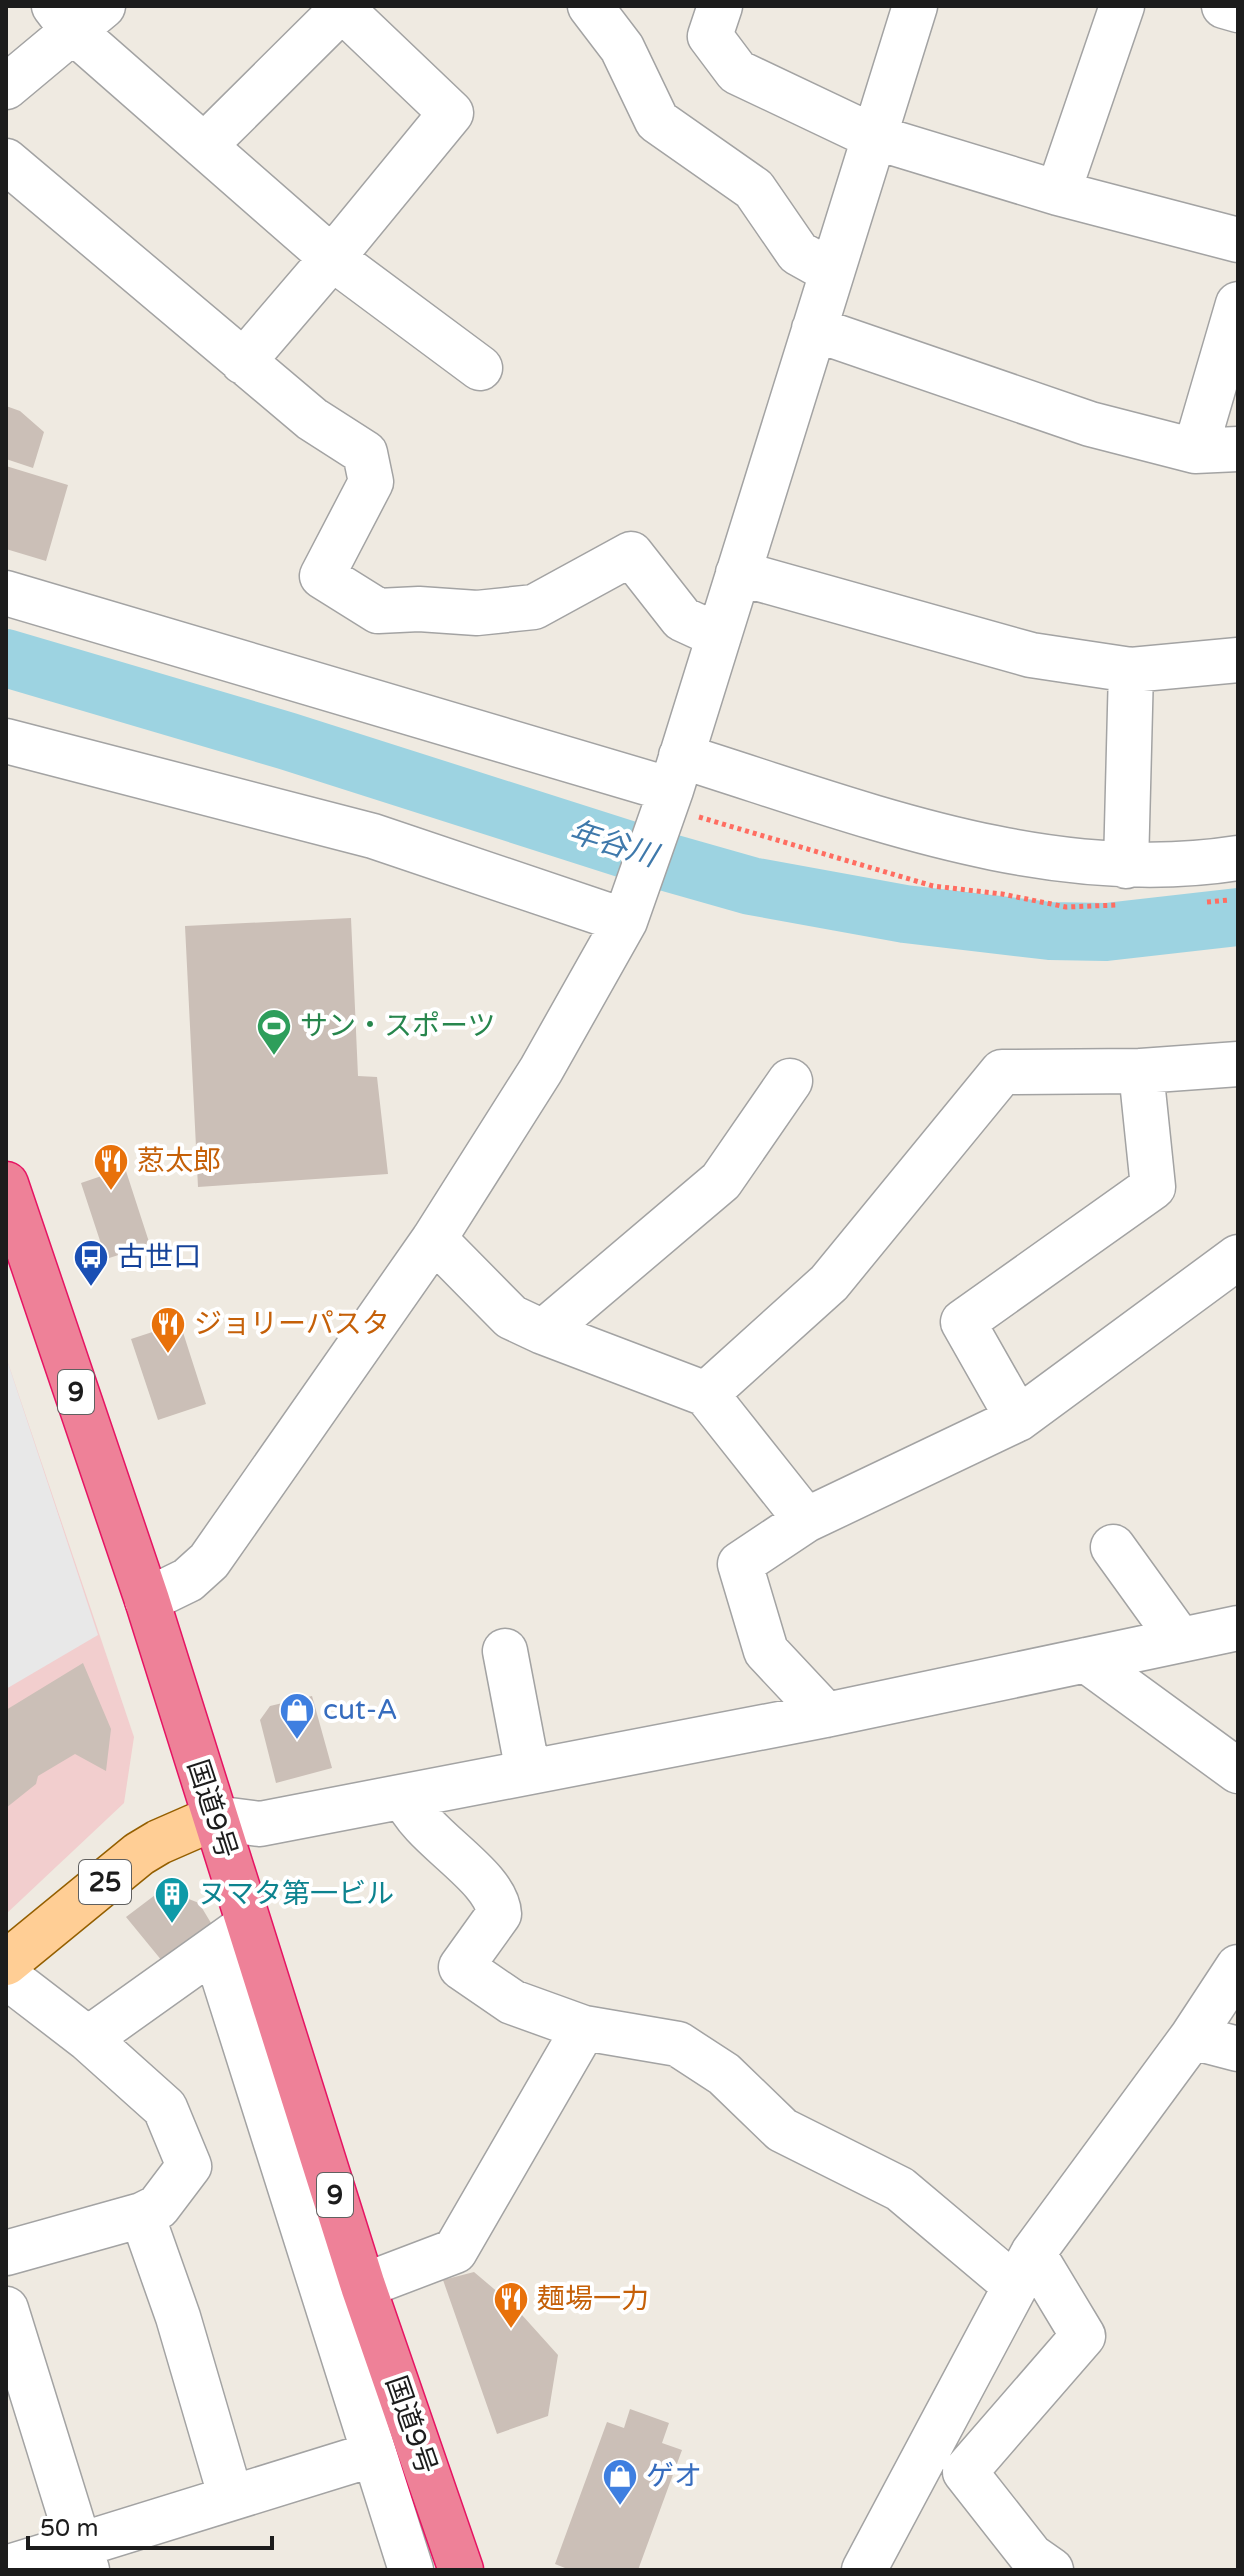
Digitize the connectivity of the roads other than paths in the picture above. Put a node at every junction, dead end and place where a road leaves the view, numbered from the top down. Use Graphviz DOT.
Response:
graph roads {
  1 [pos="590,6"];
  2 [pos="720,6"];
  3 [pos="915,6"];
  4 [pos="1122,6"];
  5 [pos="1224,6"];
  6 [pos="344,8"];
  7 [pos="1238,10"];
  8 [pos="77,14"];
  9 [pos="6,87"];
  10 [pos="874,137"];
  11 [pos="204,146"];
  12 [pos="6,161"];
  13 [pos="1058,193"];
  14 [pos="1238,240"];
  15 [pos="332,258"];
  16 [pos="832,272"];
  17 [pos="1238,304"];
  18 [pos="814,329"];
  19 [pos="243,362"];
  20 [pos="480,368"];
  21 [pos="1238,449"];
  22 [pos="1195,451"];
  23 [pos="738,573"];
  24 [pos="6,593"];
  25 [pos="719,636"];
  26 [pos="1238,660"];
  27 [pos="1131,670"];
  28 [pos="6,741"];
  29 [pos="671,787"];
  30 [pos="1238,858"];
  31 [pos="1126,866"];
  32 [pos="628,911"];
  33 [pos="1238,1064"];
  34 [pos="1141,1071"];
  35 [pos="790,1081"];
  36 [pos="6,1184"];
  37 [pos="434,1239"];
  38 [pos="1238,1257"];
  39 [pos="543,1332"];
  40 [pos="706,1394"];
  41 [pos="1018,1419"];
  42 [pos="806,1520"];
  43 [pos="1113,1547"];
  44 [pos="147,1600"];
  45 [pos="1238,1628"];
  46 [pos="1180,1640"];
  47 [pos="505,1651"];
  48 [pos="1086,1660"];
  49 [pos="826,1715"];
  50 [pos="1238,1771"];
  51 [pos="528,1772"];
  52 [pos="405,1797"];
  53 [pos="214,1818"];
  54 [pos="249,1923"];
  55 [pos="215,1950"];
  56 [pos="6,1963"];
  57 [pos="1238,1967"];
  58 [pos="6,1976"];
  59 [pos="584,2028"];
  60 [pos="1192,2037"];
  61 [pos="88,2039"];
  62 [pos="1238,2049"];
  63 [pos="142,2215"];
  64 [pos="6,2253"];
  65 [pos="1023,2269"];
  66 [pos="363,2286"];
  67 [pos="6,2309"];
  68 [pos="374,2454"];
  69 [pos="231,2498"];
  70 [pos="83,2557"];
  71 [pos="6,2568"];
  72 [pos="411,2570"];
  73 [pos="461,2570"];
  74 [pos="864,2570"];
  75 [pos="1051,2570"];
  1 -- 16 [label="street"];
  2 -- 10 [label="street"];
  3 -- 10 [label="street"];
  4 -- 13 [label="street"];
  5 -- 7 [label="street"];
  6 -- 11 [label="street"];
  6 -- 15 [label="street"];
  8 -- 9 [label="street"];
  8 -- 11 [label="street"];
  10 -- 13 [label="street"];
  10 -- 16 [label="street"];
  11 -- 15 [label="street"];
  12 -- 19 [label="street"];
  13 -- 14 [label="street"];
  15 -- 19 [label="street"];
  15 -- 20 [label="street"];
  16 -- 18 [label="street"];
  17 -- 22 [label="street"];
  18 -- 22 [label="street"];
  18 -- 23 [label="street"];
  19 -- 25 [label="street"];
  21 -- 22 [label="street"];
  23 -- 25 [label="street"];
  23 -- 27 [label="street"];
  24 -- 29 [label="street"];
  25 -- 29 [label="street"];
  26 -- 27 [label="street"];
  27 -- 31 [label="street"];
  28 -- 32 [label="street"];
  29 -- 31 [label="street"];
  29 -- 32 [label="street"];
  30 -- 31 [label="street"];
  32 -- 37 [label="street"];
  33 -- 34 [label="street"];
  34 -- 40 [label="street"];
  34 -- 41 [label="street"];
  35 -- 39 [label="street"];
  36 -- 44 [label="highway, 国道9号 / 9"];
  37 -- 39 [label="street"];
  37 -- 44 [label="street"];
  38 -- 41 [label="street"];
  39 -- 40 [label="street"];
  40 -- 42 [label="street"];
  41 -- 42 [label="street"];
  42 -- 49 [label="street"];
  43 -- 46 [label="street"];
  44 -- 53 [label="highway, 国道9号 / 9"];
  45 -- 46 [label="street"];
  46 -- 48 [label="street"];
  47 -- 51 [label="street"];
  48 -- 49 [label="street"];
  48 -- 50 [label="street"];
  49 -- 51 [label="street"];
  51 -- 52 [label="street"];
  52 -- 53 [label="street"];
  52 -- 59 [label="street"];
  53 -- 54 [label="highway, 国道9号 / 9"];
  53 -- 56 [label="main road, 25"];
  54 -- 55 [label="street"];
  54 -- 66 [label="highway, 国道9号 / 9"];
  55 -- 61 [label="street"];
  55 -- 68 [label="street"];
  57 -- 60 [label="street"];
  58 -- 61 [label="street"];
  59 -- 65 [label="street"];
  59 -- 66 [label="street"];
  60 -- 62 [label="street"];
  60 -- 65 [label="street"];
  61 -- 63 [label="street"];
  63 -- 64 [label="street"];
  63 -- 69 [label="street"];
  65 -- 74 [label="street"];
  65 -- 75 [label="street"];
  66 -- 73 [label="highway, 国道9号 / 9"];
  67 -- 70 [label="street"];
  68 -- 69 [label="street"];
  68 -- 72 [label="street"];
  69 -- 70 [label="street"];
  70 -- 71 [label="street"];
}
